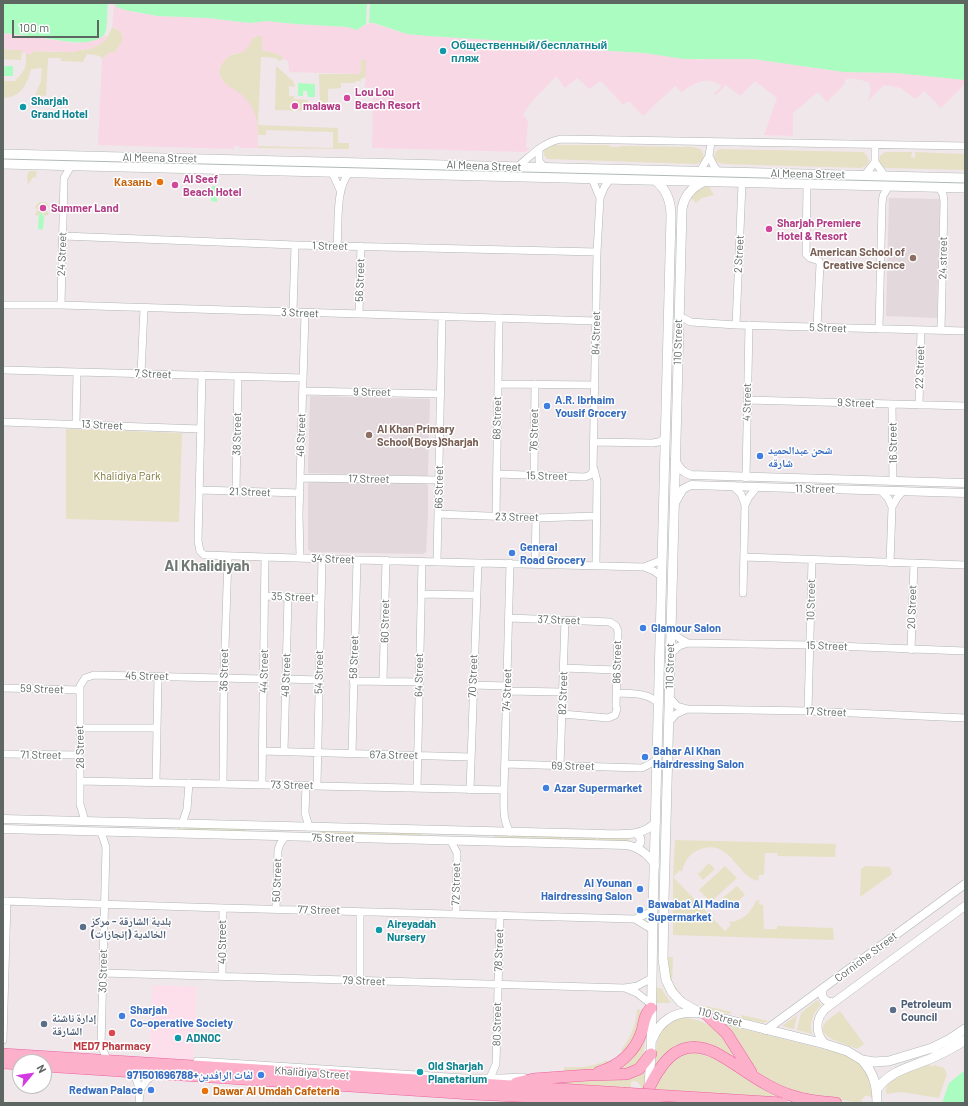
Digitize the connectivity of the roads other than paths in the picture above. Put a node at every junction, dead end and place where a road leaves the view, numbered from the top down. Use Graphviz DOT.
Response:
graph roads {
  1 [pos="711,142"];
  2 [pos="875,145"];
  3 [pos="965,146"];
  4 [pos="539,149"];
  5 [pos="3,154"];
  6 [pos="709,156"];
  7 [pos="175,158"];
  8 [pos="875,162"];
  9 [pos="5,166"];
  10 [pos="58,166"];
  11 [pos="71,166"];
  12 [pos="517,167"];
  13 [pos="544,167"];
  14 [pos="151,168"];
  15 [pos="608,169"];
  16 [pos="700,171"];
  17 [pos="332,172"];
  18 [pos="718,172"];
  19 [pos="349,173"];
  20 [pos="768,173"];
  21 [pos="865,175"];
  22 [pos="885,176"];
  23 [pos="64,178"];
  24 [pos="965,178"];
  25 [pos="580,179"];
  26 [pos="592,179"];
  27 [pos="610,179"];
  28 [pos="656,181"];
  29 [pos="703,182"];
  30 [pos="731,183"];
  31 [pos="742,184"];
  32 [pos="807,185"];
  33 [pos="888,187"];
  34 [pos="939,188"];
  35 [pos="965,188"];
  36 [pos="340,191"];
  37 [pos="600,198"];
  38 [pos="684,200"];
  39 [pos="670,201"];
  40 [pos="63,236"];
  41 [pos="295,245"];
  42 [pos="338,246"];
  43 [pos="361,246"];
  44 [pos="597,252"];
  45 [pos="3,305"];
  46 [pos="61,305"];
  47 [pos="144,308"];
  48 [pos="293,312"];
  49 [pos="305,313"];
  50 [pos="359,314"];
  51 [pos="442,316"];
  52 [pos="679,316"];
  53 [pos="499,318"];
  54 [pos="596,321"];
  55 [pos="691,322"];
  56 [pos="736,325"];
  57 [pos="749,325"];
  58 [pos="817,327"];
  59 [pos="679,329"];
  60 [pos="879,329"];
  61 [pos="921,330"];
  62 [pos="941,330"];
  63 [pos="965,331"];
  64 [pos="3,370"];
  65 [pos="77,372"];
  66 [pos="141,374"];
  67 [pos="202,375"];
  68 [pos="238,376"];
  69 [pos="303,378"];
  70 [pos="498,384"];
  71 [pos="535,384"];
  72 [pos="667,384"];
  73 [pos="595,385"];
  74 [pos="303,391"];
  75 [pos="441,394"];
  76 [pos="747,400"];
  77 [pos="892,404"];
  78 [pos="919,404"];
  79 [pos="965,406"];
  80 [pos="676,420"];
  81 [pos="3,422"];
  82 [pos="76,424"];
  83 [pos="201,429"];
  84 [pos="665,438"];
  85 [pos="594,442"];
  86 [pos="652,443"];
  87 [pos="665,451"];
  88 [pos="676,459"];
  89 [pos="594,469"];
  90 [pos="496,474"];
  91 [pos="534,475"];
  92 [pos="300,478"];
  93 [pos="746,478"];
  94 [pos="818,479"];
  95 [pos="439,480"];
  96 [pos="893,481"];
  97 [pos="965,483"];
  98 [pos="732,486"];
  99 [pos="758,487"];
  100 [pos="786,488"];
  101 [pos="665,489"];
  102 [pos="965,489"];
  103 [pos="199,490"];
  104 [pos="881,491"];
  105 [pos="903,491"];
  106 [pos="236,492"];
  107 [pos="951,492"];
  108 [pos="300,493"];
  109 [pos="965,493"];
  110 [pos="674,503"];
  111 [pos="745,505"];
  112 [pos="892,507"];
  113 [pos="438,514"];
  114 [pos="596,516"];
  115 [pos="496,517"];
  116 [pos="536,518"];
  117 [pos="228,556"];
  118 [pos="265,557"];
  119 [pos="744,557"];
  120 [pos="300,558"];
  121 [pos="322,559"];
  122 [pos="357,560"];
  123 [pos="386,560"];
  124 [pos="662,560"];
  125 [pos="812,560"];
  126 [pos="422,562"];
  127 [pos="437,562"];
  128 [pos="478,563"];
  129 [pos="510,563"];
  130 [pos="890,563"];
  131 [pos="535,564"];
  132 [pos="914,564"];
  133 [pos="965,565"];
  134 [pos="596,566"];
  135 [pos="644,566"];
  136 [pos="662,577"];
  137 [pos="743,593"];
  138 [pos="421,594"];
  139 [pos="476,595"];
  140 [pos="265,596"];
  141 [pos="288,597"];
  142 [pos="321,598"];
  143 [pos="509,618"];
  144 [pos="565,620"];
  145 [pos="610,622"];
  146 [pos="671,632"];
  147 [pos="688,643"];
  148 [pos="810,645"];
  149 [pos="911,650"];
  150 [pos="965,651"];
  151 [pos="671,653"];
  152 [pos="563,668"];
  153 [pos="616,670"];
  154 [pos="158,676"];
  155 [pos="224,678"];
  156 [pos="263,679"];
  157 [pos="286,679"];
  158 [pos="319,680"];
  159 [pos="353,681"];
  160 [pos="384,681"];
  161 [pos="419,682"];
  162 [pos="473,685"];
  163 [pos="3,688"];
  164 [pos="507,688"];
  165 [pos="659,688"];
  166 [pos="80,690"];
  167 [pos="562,692"];
  168 [pos="616,693"];
  169 [pos="647,695"];
  170 [pos="670,698"];
  171 [pos="659,704"];
  172 [pos="687,709"];
  173 [pos="808,711"];
  174 [pos="562,714"];
  175 [pos="965,718"];
  176 [pos="669,722"];
  177 [pos="79,728"];
  178 [pos="157,728"];
  179 [pos="262,751"];
  180 [pos="284,752"];
  181 [pos="318,753"];
  182 [pos="3,754"];
  183 [pos="352,754"];
  184 [pos="80,755"];
  185 [pos="418,756"];
  186 [pos="470,757"];
  187 [pos="657,760"];
  188 [pos="505,764"];
  189 [pos="560,766"];
  190 [pos="642,768"];
  191 [pos="657,778"];
  192 [pos="80,781"];
  193 [pos="156,782"];
  194 [pos="188,783"];
  195 [pos="223,784"];
  196 [pos="262,784"];
  197 [pos="306,785"];
  198 [pos="317,785"];
  199 [pos="417,788"];
  200 [pos="470,790"];
  201 [pos="504,790"];
  202 [pos="80,804"];
  203 [pos="187,809"];
  204 [pos="305,813"];
  205 [pos="504,816"];
  206 [pos="3,819"];
  207 [pos="74,820"];
  208 [pos="85,821"];
  209 [pos="656,822"];
  210 [pos="119,823"];
  211 [pos="182,824"];
  212 [pos="194,824"];
  213 [pos="299,827"];
  214 [pos="310,827"];
  215 [pos="3,829"];
  216 [pos="62,831"];
  217 [pos="473,831"];
  218 [pos="102,832"];
  219 [pos="113,832"];
  220 [pos="496,832"];
  221 [pos="510,832"];
  222 [pos="637,834"];
  223 [pos="272,836"];
  224 [pos="286,837"];
  225 [pos="451,841"];
  226 [pos="465,841"];
  227 [pos="106,847"];
  228 [pos="636,847"];
  229 [pos="278,850"];
  230 [pos="457,854"];
  231 [pos="655,865"];
  232 [pos="654,875"];
  233 [pos="965,884"];
  234 [pos="664,900"];
  235 [pos="5,901"];
  236 [pos="104,903"];
  237 [pos="965,906"];
  238 [pos="223,908"];
  239 [pos="276,909"];
  240 [pos="653,911"];
  241 [pos="360,912"];
  242 [pos="456,914"];
  243 [pos="500,915"];
  244 [pos="635,919"];
  245 [pos="653,930"];
  246 [pos="103,974"];
  247 [pos="222,976"];
  248 [pos="652,978"];
  249 [pos="4,980"];
  250 [pos="360,980"];
  251 [pos="498,984"];
  252 [pos="625,988"];
  253 [pos="823,989"];
  254 [pos="834,1002"];
  255 [pos="651,1006"];
  256 [pos="704,1014"];
  257 [pos="965,1029"];
  258 [pos="766,1030"];
  259 [pos="957,1035"];
  260 [pos="3,1040"];
  261 [pos="965,1040"];
  262 [pos="825,1044"];
  263 [pos="101,1046"];
  264 [pos="651,1049"];
  265 [pos="3,1054"];
  266 [pos="94,1058"];
  267 [pos="932,1058"];
  268 [pos="107,1060"];
  269 [pos="862,1060"];
  270 [pos="197,1061"];
  271 [pos="496,1064"];
  272 [pos="52,1066"];
  273 [pos="133,1071"];
  274 [pos="156,1073"];
  275 [pos="589,1075"];
  276 [pos="403,1076"];
  277 [pos="753,1076"];
  278 [pos="490,1078"];
  279 [pos="508,1082"];
  280 [pos="649,1088"];
  281 [pos="878,1089"];
  282 [pos="140,1090"];
  283 [pos="485,1094"];
  284 [pos="621,1097"];
  285 [pos="472,1098"];
  286 [pos="139,1103"];
  287 [pos="510,1103"];
  288 [pos="648,1103"];
  289 [pos="654,1103"];
  290 [pos="782,1103"];
  291 [pos="836,1103"];
  292 [pos="877,1103"];
  1 -- 2 [label="street"];
  1 -- 4 [label="street"];
  1 -- 6 [label="street"];
  2 -- 3 [label="street"];
  2 -- 8 [label="street"];
  4 -- 12 [label="street"];
  4 -- 13 [label="street"];
  5 -- 7 [label="main road, Al Meena Street"];
  6 -- 16 [label="street"];
  6 -- 18 [label="street"];
  7 -- 12 [label="main road, Al Meena Street"];
  7 -- 14 [label="main road"];
  8 -- 21 [label="street"];
  8 -- 22 [label="street"];
  9 -- 10 [label="main road, Al Meena Street"];
  10 -- 11 [label="main road, Al Meena Street"];
  10 -- 23 [label="street, 24 Street"];
  11 -- 14 [label="main road, Al Meena Street"];
  11 -- 23 [label="street, 24 Street"];
  12 -- 13 [label="main road, Al Meena Street"];
  13 -- 15 [label="main road, Al Meena Street"];
  14 -- 17 [label="main road, Al Meena Street"];
  15 -- 16 [label="main road, Al Meena Street"];
  15 -- 25 [label="main road"];
  16 -- 18 [label="main road, Al Meena Street"];
  17 -- 19 [label="main road, Al Meena Street"];
  17 -- 36 [label="street"];
  18 -- 20 [label="main road, Al Meena Street"];
  19 -- 25 [label="main road, Al Meena Street"];
  19 -- 36 [label="street"];
  20 -- 21 [label="main road, Al Meena Street"];
  20 -- 30 [label="main road"];
  21 -- 22 [label="main road, Al Meena Street"];
  22 -- 24 [label="main road, Al Meena Street"];
  23 -- 40 [label="street, 24 Street"];
  25 -- 26 [label="main road, Al Meena Street"];
  26 -- 27 [label="main road, Al Meena Street"];
  26 -- 37 [label="street, 84 Street"];
  27 -- 28 [label="main road, Al Meena Street"];
  27 -- 37 [label="street, 84 Street"];
  28 -- 29 [label="main road, Al Meena Street"];
  28 -- 39 [label="main road"];
  29 -- 30 [label="main road, Al Meena Street"];
  29 -- 38 [label="main road"];
  30 -- 31 [label="main road, Al Meena Street"];
  31 -- 32 [label="main road, Al Meena Street"];
  31 -- 56 [label="street, 2 Street"];
  32 -- 33 [label="main road, Al Meena Street"];
  32 -- 58 [label="street"];
  33 -- 34 [label="main road, Al Meena Street"];
  33 -- 60 [label="street"];
  34 -- 35 [label="main road, Al Meena Street"];
  34 -- 62 [label="street, 24 street"];
  36 -- 42 [label="street"];
  37 -- 44 [label="street, 84 Street"];
  38 -- 39 [label="main road"];
  38 -- 52 [label="main road, 110 Street"];
  39 -- 72 [label="main road, 110 Street"];
  40 -- 41 [label="street, 1 Street"];
  40 -- 46 [label="street, 24 Street"];
  41 -- 42 [label="street, 1 Street"];
  41 -- 48 [label="street"];
  42 -- 43 [label="street, 1 Street"];
  43 -- 44 [label="street, 1 Street"];
  43 -- 50 [label="street, 56 Street"];
  44 -- 54 [label="street, 84 Street"];
  45 -- 46 [label="street, 3 Street"];
  46 -- 47 [label="street, 3 Street"];
  47 -- 48 [label="street, 3 Street"];
  47 -- 66 [label="street"];
  48 -- 49 [label="street, 3 Street"];
  49 -- 50 [label="street, 3 Street"];
  49 -- 69 [label="street, 46 Street"];
  50 -- 51 [label="street, 3 Street"];
  51 -- 53 [label="street, 3 Street"];
  51 -- 75 [label="street, 66 Street"];
  52 -- 55 [label="street, 5 Street"];
  52 -- 59 [label="main road, 110 Street"];
  53 -- 54 [label="street, 3 Street"];
  53 -- 70 [label="street, 68 Street"];
  54 -- 73 [label="street, 84 Street"];
  55 -- 56 [label="street, 5 Street"];
  55 -- 59 [label="street"];
  56 -- 57 [label="street, 5 Street"];
  57 -- 58 [label="street, 5 Street"];
  57 -- 76 [label="street, 4 Street"];
  58 -- 60 [label="street, 5 Street"];
  59 -- 80 [label="main road, 110 Street"];
  60 -- 61 [label="street, 5 Street"];
  61 -- 62 [label="street, 5 Street"];
  61 -- 78 [label="street, 22 Street"];
  62 -- 63 [label="street, 5 Street"];
  64 -- 65 [label="street, 7 Street"];
  65 -- 66 [label="street, 7 Street"];
  65 -- 82 [label="street"];
  66 -- 67 [label="street, 7 Street"];
  67 -- 68 [label="street, 7 Street"];
  67 -- 83 [label="street, 34 Street"];
  68 -- 69 [label="street, 7 Street"];
  68 -- 106 [label="street, 38 Street"];
  69 -- 74 [label="street, 46 Street"];
  70 -- 71 [label="street"];
  70 -- 90 [label="street, 68 Street"];
  71 -- 73 [label="street"];
  71 -- 91 [label="street, 76 Street"];
  72 -- 80 [label="main road"];
  72 -- 84 [label="main road, 110 Street"];
  73 -- 85 [label="street, 84 Street"];
  74 -- 75 [label="street, 9 Street"];
  74 -- 92 [label="street, 46 Street"];
  75 -- 95 [label="street, 66 Street"];
  76 -- 77 [label="street, 9 Street"];
  76 -- 93 [label="street, 4 Street"];
  77 -- 78 [label="street, 9 Street"];
  77 -- 96 [label="street, 16 Street"];
  78 -- 79 [label="street, 9 Street"];
  80 -- 88 [label="main road, 110 Street"];
  81 -- 82 [label="street, 13 Street"];
  82 -- 83 [label="street, 13 Street"];
  83 -- 103 [label="street, 34 Street"];
  84 -- 86 [label="street"];
  84 -- 87 [label="main road, 110 Street"];
  85 -- 86 [label="street"];
  85 -- 89 [label="street, 84 Street"];
  86 -- 87 [label="street"];
  87 -- 101 [label="main road, 110 Street"];
  88 -- 93 [label="street, 11 Street"];
  88 -- 110 [label="main road, 110 Street"];
  89 -- 91 [label="street, 15 Street"];
  89 -- 114 [label="street, 84 Street"];
  90 -- 91 [label="street, 15 Street"];
  90 -- 115 [label="street, 68 Street"];
  92 -- 95 [label="street, 17 Street"];
  92 -- 108 [label="street, 46 Street"];
  93 -- 94 [label="street, 11 Street"];
  94 -- 96 [label="street, 11 Street"];
  94 -- 100 [label="street"];
  95 -- 113 [label="street, 66 Street"];
  96 -- 97 [label="street, 11 Street"];
  98 -- 99 [label="street, 11 Street"];
  98 -- 110 [label="street, 11 Street"];
  98 -- 111 [label="street"];
  99 -- 100 [label="street, 11 Street"];
  99 -- 111 [label="street"];
  100 -- 104 [label="street, 11 Street"];
  101 -- 110 [label="main road"];
  101 -- 124 [label="main road, 110 Street"];
  102 -- 107 [label="street"];
  103 -- 106 [label="street, 21 Street"];
  103 -- 117 [label="street, 34 Street"];
  104 -- 105 [label="street, 11 Street"];
  104 -- 112 [label="street"];
  105 -- 107 [label="street, 11 Street"];
  105 -- 112 [label="street"];
  106 -- 108 [label="street, 21 Street"];
  107 -- 109 [label="street, 11 Street"];
  108 -- 120 [label="street, 46 Street"];
  110 -- 146 [label="main road, 110 Street"];
  111 -- 119 [label="street"];
  112 -- 130 [label="street"];
  113 -- 115 [label="street, 23 Street"];
  113 -- 127 [label="street, 66 Street"];
  114 -- 116 [label="street, 23 Street"];
  114 -- 134 [label="street, 84 Street"];
  115 -- 116 [label="street, 23 Street"];
  116 -- 131 [label="street"];
  117 -- 118 [label="street, 34 Street"];
  117 -- 155 [label="street, 36 Street"];
  118 -- 120 [label="street, 34 Street"];
  118 -- 140 [label="street, 44 Street"];
  119 -- 125 [label="street"];
  119 -- 137 [label="street"];
  120 -- 121 [label="street, 34 Street"];
  121 -- 122 [label="street, 34 Street"];
  121 -- 142 [label="street, 54 Street"];
  122 -- 123 [label="street, 34 Street"];
  122 -- 159 [label="street, 58 Street"];
  123 -- 126 [label="street, 34 Street"];
  123 -- 160 [label="street, 60 Street"];
  124 -- 135 [label="street, 34 Street"];
  124 -- 136 [label="main road, 110 Street"];
  125 -- 130 [label="street"];
  125 -- 148 [label="street, 10 Street"];
  126 -- 127 [label="street, 34 Street"];
  126 -- 138 [label="street, 64 Street"];
  127 -- 128 [label="street, 34 Street"];
  128 -- 129 [label="street, 34 Street"];
  128 -- 139 [label="street, 70 Street"];
  129 -- 131 [label="street, 34 Street"];
  129 -- 143 [label="street, 74 Street"];
  130 -- 132 [label="street"];
  131 -- 134 [label="street, 34 Street"];
  132 -- 133 [label="street"];
  132 -- 149 [label="street, 20 Street"];
  134 -- 135 [label="street, 34 Street"];
  135 -- 136 [label="street"];
  136 -- 165 [label="main road, 110 Street"];
  138 -- 139 [label="street"];
  138 -- 161 [label="street, 64 Street"];
  139 -- 162 [label="street, 70 Street"];
  140 -- 141 [label="street, 35 Street"];
  140 -- 156 [label="street, 44 Street"];
  141 -- 142 [label="street, 35 Street"];
  141 -- 157 [label="street, 48 Street"];
  142 -- 158 [label="street, 54 Street"];
  143 -- 144 [label="street, 37 Street"];
  143 -- 164 [label="street, 74 Street"];
  144 -- 145 [label="street, 37 Street"];
  144 -- 152 [label="street, 82 Street"];
  145 -- 153 [label="street, 86 Street"];
  146 -- 147 [label="street"];
  146 -- 151 [label="main road, 110 Street"];
  147 -- 148 [label="street, 15 Street"];
  147 -- 151 [label="street"];
  148 -- 149 [label="street, 15 Street"];
  148 -- 173 [label="street, 10 Street"];
  149 -- 150 [label="street, 15 Street"];
  151 -- 170 [label="main road, 110 Street"];
  152 -- 153 [label="street"];
  152 -- 167 [label="street, 82 Street"];
  153 -- 168 [label="street, 86 Street"];
  154 -- 155 [label="street, 45 Street"];
  154 -- 166 [label="street, 45 Street"];
  154 -- 178 [label="street"];
  155 -- 156 [label="street, 45 Street"];
  155 -- 195 [label="street, 36 Street"];
  156 -- 179 [label="street, 44 Street"];
  157 -- 158 [label="street"];
  157 -- 180 [label="street, 48 Street"];
  158 -- 181 [label="street, 54 Street"];
  159 -- 160 [label="street"];
  159 -- 183 [label="street, 58 Street"];
  160 -- 161 [label="street"];
  161 -- 185 [label="street, 64 Street"];
  162 -- 164 [label="street"];
  162 -- 186 [label="street, 70 Street"];
  163 -- 166 [label="street, 59 Street"];
  164 -- 167 [label="street"];
  164 -- 188 [label="street, 74 Street"];
  165 -- 169 [label="street"];
  165 -- 171 [label="main road, 110 Street"];
  166 -- 177 [label="street, 28 Street"];
  167 -- 174 [label="street, 82 Street"];
  168 -- 169 [label="street"];
  168 -- 174 [label="street, 86 Street"];
  169 -- 171 [label="street"];
  170 -- 172 [label="street"];
  170 -- 176 [label="main road, 110 Street"];
  171 -- 187 [label="main road, 110 Street"];
  172 -- 173 [label="street, 17 Street"];
  172 -- 176 [label="street"];
  173 -- 175 [label="street, 17 Street"];
  174 -- 189 [label="street, 82 Street"];
  176 -- 234 [label="main road, 110 Street"];
  177 -- 178 [label="street"];
  177 -- 184 [label="street, 28 Street"];
  178 -- 193 [label="street"];
  179 -- 180 [label="street, 67a Street"];
  179 -- 196 [label="street, 44 Street"];
  180 -- 181 [label="street, 67a Street"];
  181 -- 183 [label="street, 67a Street"];
  181 -- 198 [label="street, 54 Street"];
  182 -- 184 [label="street, 71 Street"];
  183 -- 185 [label="street, 67a Street"];
  184 -- 192 [label="street, 28 Street"];
  185 -- 186 [label="street, 67a Street"];
  185 -- 199 [label="street, 64 Street"];
  186 -- 200 [label="street, 70 Street"];
  187 -- 190 [label="street, 69 Street"];
  187 -- 191 [label="main road, 110 Street"];
  188 -- 189 [label="street, 69 Street"];
  188 -- 201 [label="street, 74 Street"];
  189 -- 190 [label="street, 69 Street"];
  190 -- 191 [label="street"];
  191 -- 209 [label="main road, 110 Street"];
  192 -- 193 [label="street, 73 Street"];
  192 -- 202 [label="street, 28 Street"];
  193 -- 194 [label="street, 73 Street"];
  194 -- 195 [label="street, 73 Street"];
  194 -- 203 [label="street"];
  195 -- 196 [label="street, 73 Street"];
  196 -- 197 [label="street, 73 Street"];
  197 -- 198 [label="street, 73 Street"];
  197 -- 204 [label="street"];
  198 -- 199 [label="street, 73 Street"];
  199 -- 200 [label="street, 73 Street"];
  200 -- 201 [label="street, 73 Street"];
  201 -- 205 [label="street, 74 Street"];
  202 -- 207 [label="street, 28 Street"];
  202 -- 208 [label="street, 28 Street"];
  203 -- 211 [label="street"];
  203 -- 212 [label="street"];
  204 -- 213 [label="street"];
  204 -- 214 [label="street"];
  205 -- 220 [label="street, 74 Street"];
  205 -- 221 [label="street, 74 Street"];
  206 -- 207 [label="street, 75 Street"];
  207 -- 208 [label="street, 75 Street"];
  208 -- 210 [label="street, 75 Street"];
  208 -- 216 [label="street"];
  209 -- 222 [label="street"];
  209 -- 231 [label="main road, 110 Street"];
  210 -- 211 [label="street, 75 Street"];
  210 -- 218 [label="street"];
  211 -- 212 [label="street, 75 Street"];
  212 -- 213 [label="street, 75 Street"];
  213 -- 214 [label="street, 75 Street"];
  214 -- 217 [label="street, 75 Street"];
  214 -- 224 [label="street"];
  215 -- 216 [label="street, 75 Street"];
  216 -- 218 [label="street, 75 Street"];
  217 -- 220 [label="street, 75 Street"];
  217 -- 225 [label="street"];
  218 -- 219 [label="street, 75 Street"];
  218 -- 227 [label="street, 30 Street"];
  219 -- 223 [label="street, 75 Street"];
  219 -- 227 [label="street, 30 Street"];
  220 -- 221 [label="street, 75 Street"];
  221 -- 222 [label="street, 75 Street"];
  222 -- 228 [label="street"];
  223 -- 224 [label="street, 75 Street"];
  223 -- 229 [label="street, 50 Street"];
  224 -- 225 [label="street, 75 Street"];
  224 -- 229 [label="street, 50 Street"];
  225 -- 226 [label="street, 75 Street"];
  225 -- 230 [label="street, 72 Street"];
  226 -- 228 [label="street, 75 Street"];
  226 -- 230 [label="street, 72 Street"];
  227 -- 236 [label="street, 30 Street"];
  228 -- 231 [label="street"];
  229 -- 239 [label="street, 50 Street"];
  230 -- 242 [label="street, 72 Street"];
  231 -- 232 [label="main road, 110 Street"];
  232 -- 234 [label="main road"];
  232 -- 240 [label="main road, 110 Street"];
  233 -- 253 [label="street, Corniche Street"];
  234 -- 256 [label="main road, 110 Street"];
  235 -- 236 [label="street, 77 Street"];
  235 -- 249 [label="street"];
  236 -- 238 [label="street, 77 Street"];
  236 -- 246 [label="street, 30 Street"];
  237 -- 254 [label="street, Corniche Street"];
  238 -- 239 [label="street, 77 Street"];
  238 -- 247 [label="street, 40 Street"];
  239 -- 241 [label="street, 77 Street"];
  240 -- 244 [label="street, 77 Street"];
  240 -- 245 [label="main road, 110 Street"];
  241 -- 242 [label="street, 77 Street"];
  241 -- 250 [label="street"];
  242 -- 243 [label="street, 77 Street"];
  243 -- 244 [label="street, 77 Street"];
  243 -- 251 [label="street, 78 Street"];
  244 -- 245 [label="street, 77 Street"];
  245 -- 248 [label="main road, 110 Street"];
  246 -- 247 [label="street, 79 Street"];
  246 -- 263 [label="street, 30 Street"];
  247 -- 250 [label="street, 79 Street"];
  248 -- 252 [label="street, 79 Street"];
  248 -- 255 [label="main road, 110 Street"];
  249 -- 260 [label="street"];
  250 -- 251 [label="street, 79 Street"];
  251 -- 252 [label="street, 79 Street"];
  251 -- 271 [label="street, 80 Street"];
  252 -- 255 [label="street, 79 Street"];
  253 -- 254 [label="street"];
  253 -- 258 [label="street, Corniche Street"];
  254 -- 262 [label="street, Corniche Street"];
  255 -- 264 [label="main road, 110 Street"];
  255 -- 275 [label="main road"];
  256 -- 258 [label="main road, 110 Street"];
  256 -- 264 [label="main road"];
  256 -- 277 [label="main road"];
  257 -- 259 [label="main road"];
  258 -- 262 [label="main road, 110 Street"];
  259 -- 267 [label="main road"];
  259 -- 269 [label="main road"];
  261 -- 267 [label="main road"];
  262 -- 269 [label="main road, 110 Street"];
  263 -- 266 [label="street, 30 Street"];
  263 -- 268 [label="street, 30 Street"];
  264 -- 275 [label="main road"];
  264 -- 280 [label="main road, 110 Street"];
  265 -- 266 [label="main road, Khalidiya Street"];
  266 -- 268 [label="main road, Khalidiya Street"];
  267 -- 281 [label="main road"];
  268 -- 276 [label="main road, Khalidiya Street"];
  269 -- 281 [label="main road"];
  270 -- 276 [label="street"];
  271 -- 278 [label="street, 80 Street"];
  271 -- 279 [label="street"];
  272 -- 273 [label="main road, Khalidiya Street"];
  273 -- 274 [label="main road, Khalidiya Street"];
  273 -- 282 [label="street"];
  274 -- 282 [label="street"];
  274 -- 285 [label="main road, Khalidiya Street"];
  275 -- 279 [label="main road"];
  276 -- 278 [label="street"];
  276 -- 279 [label="main road, Khalidiya Street"];
  277 -- 280 [label="main road"];
  277 -- 291 [label="main road"];
  278 -- 279 [label="street"];
  279 -- 284 [label="main road, Khalidiya Street"];
  280 -- 288 [label="main road, 110 Street"];
  281 -- 292 [label="main road"];
  282 -- 286 [label="street"];
  283 -- 284 [label="main road, Khalidiya Street"];
  283 -- 285 [label="main road, Khalidiya Street"];
  283 -- 287 [label="main road"];
  284 -- 289 [label="main road, bridge"];
  284 -- 290 [label="main road, bridge"];
}
